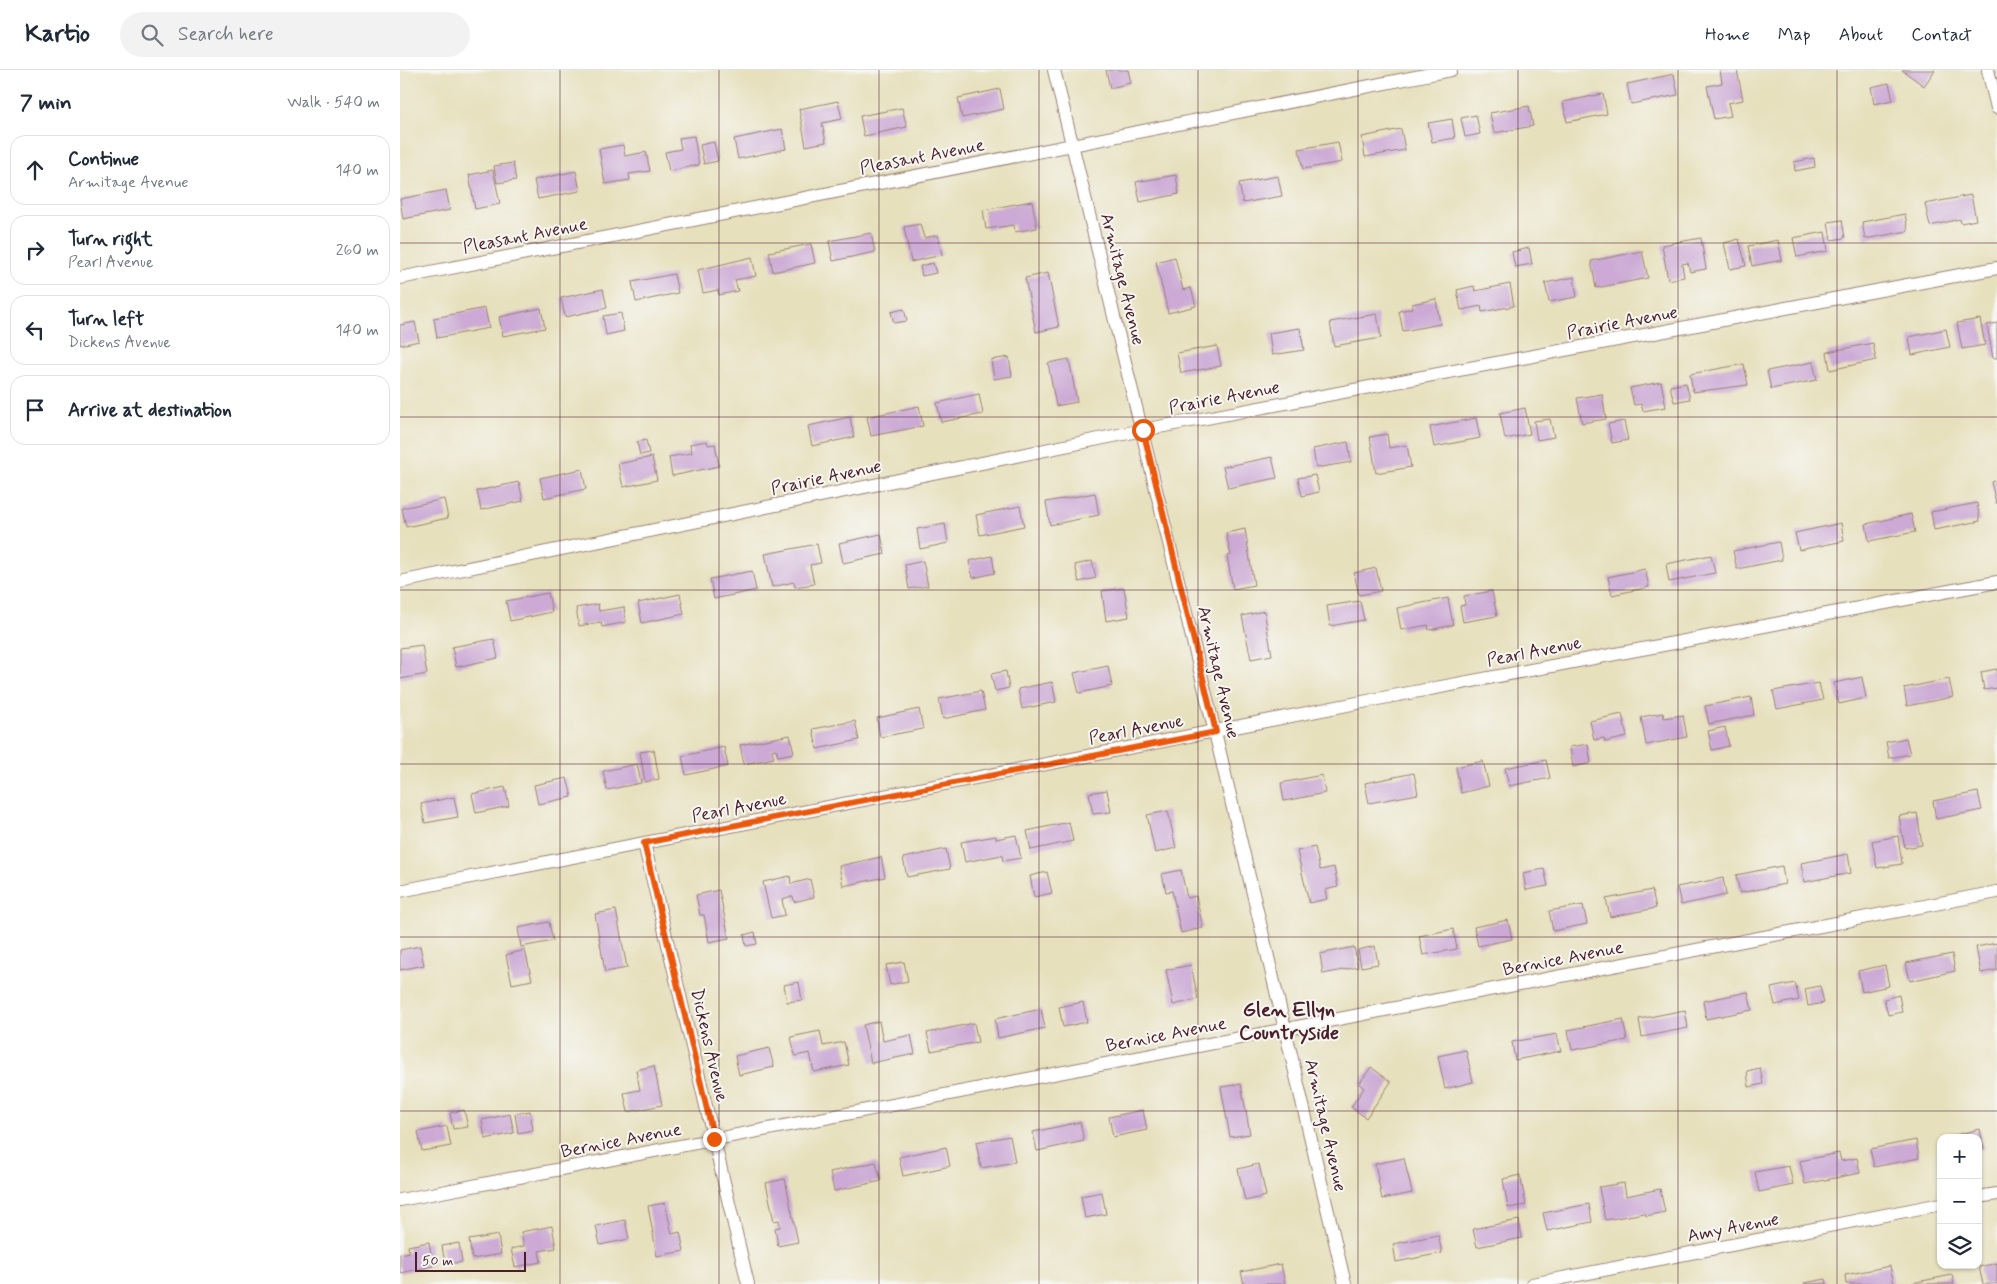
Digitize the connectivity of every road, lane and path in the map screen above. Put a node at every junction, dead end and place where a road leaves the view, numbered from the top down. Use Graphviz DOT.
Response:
graph roads {
  1 [pos="1054,70"];
  2 [pos="1451,70"];
  3 [pos="1988,70"];
  4 [pos="1997,108"];
  5 [pos="1072,143"];
  6 [pos="1997,268"];
  7 [pos="400,278"];
  8 [pos="1143,430"];
  9 [pos="400,582"];
  10 [pos="1997,582"];
  11 [pos="1216,732"];
  12 [pos="644,843"];
  13 [pos="400,891"];
  14 [pos="1997,892"];
  15 [pos="1285,1029"];
  16 [pos="714,1139"];
  17 [pos="1997,1194"];
  18 [pos="1982,1196"];
  19 [pos="400,1200"];
  20 [pos="1937,1205"];
  21 [pos="748,1284"];
  22 [pos="1345,1284"];
  23 [pos="1532,1284"];
  1 -- 5 [label="street, Armitage Avenue"];
  2 -- 5 [label="street, Pleasant Avenue"];
  3 -- 4 [label="street"];
  5 -- 7 [label="street, Pleasant Avenue"];
  5 -- 8 [label="street, Armitage Avenue"];
  6 -- 8 [label="street, Prairie Avenue"];
  8 -- 9 [label="street, Prairie Avenue"];
  8 -- 11 [label="street, Armitage Avenue"];
  10 -- 11 [label="street, Pearl Avenue"];
  11 -- 12 [label="street, Pearl Avenue"];
  11 -- 15 [label="street, Armitage Avenue"];
  12 -- 13 [label="street, Pearl Avenue"];
  12 -- 16 [label="street, Dickens Avenue"];
  14 -- 15 [label="street, Bernice Avenue"];
  15 -- 16 [label="street, Bernice Avenue"];
  15 -- 22 [label="street, Armitage Avenue"];
  16 -- 19 [label="street, Bernice Avenue"];
  16 -- 21 [label="street, Dickens Avenue"];
  17 -- 18 [label="street"];
  20 -- 23 [label="street, Amy Avenue"];
}
